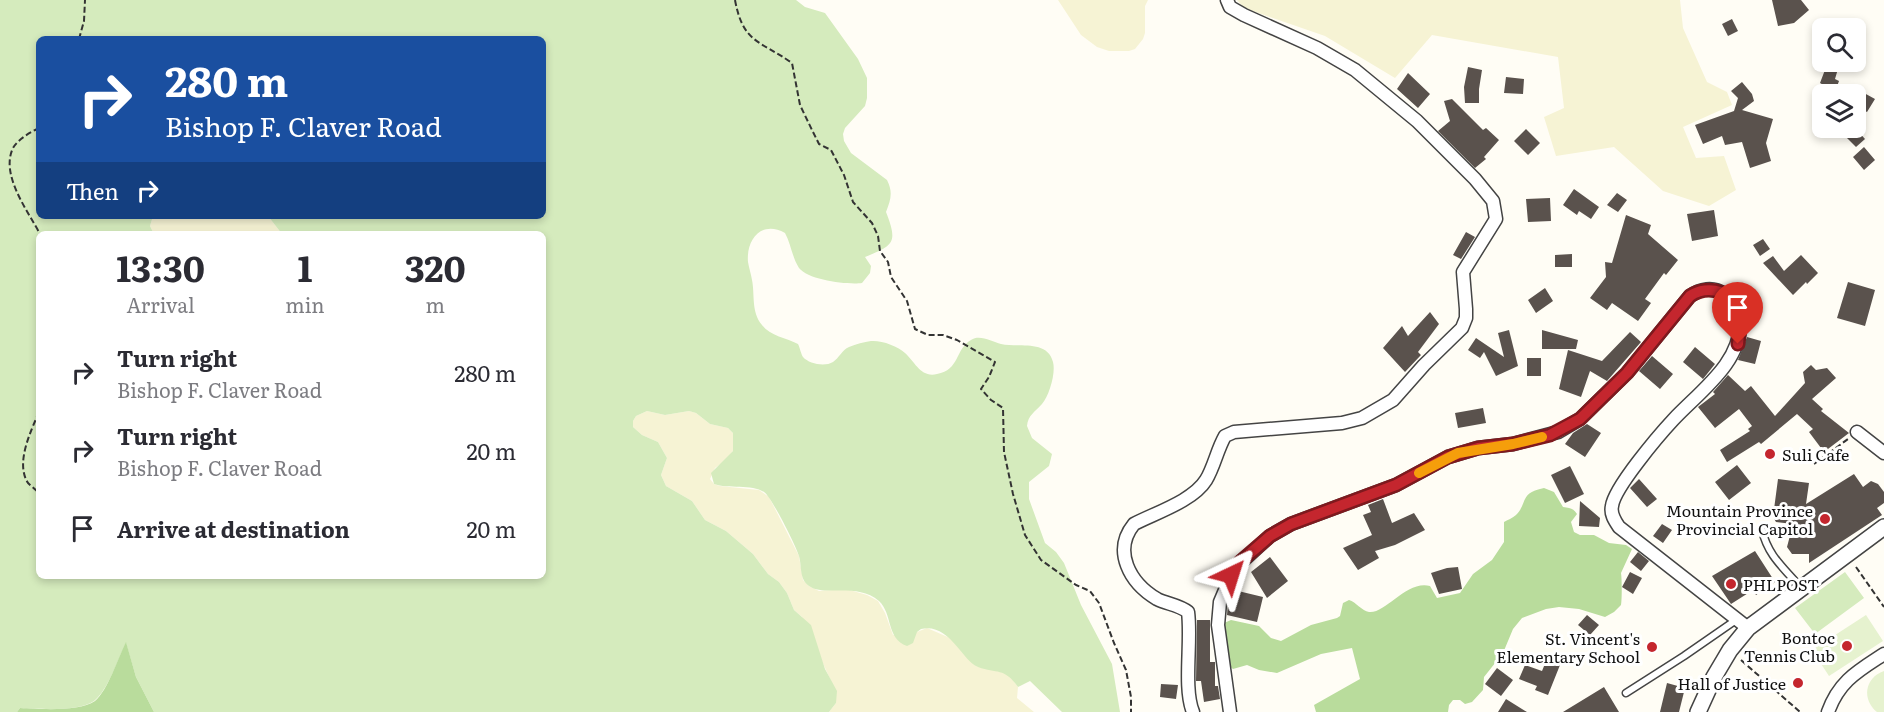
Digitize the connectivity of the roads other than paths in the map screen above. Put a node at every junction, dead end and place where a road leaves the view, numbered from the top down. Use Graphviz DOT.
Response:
graph roads {
  1 [pos="1227,0"];
  2 [pos="1857,432"];
  3 [pos="1884,453"];
  4 [pos="1883,526"];
  5 [pos="1762,530"];
  6 [pos="1802,588"];
  7 [pos="1742,624"];
  8 [pos="1884,654"];
  9 [pos="1626,693"];
  10 [pos="1193,712"];
  11 [pos="1230,712"];
  12 [pos="1698,712"];
  13 [pos="1828,712"];
  1 -- 10 [label="street"];
  2 -- 3 [label="street"];
  4 -- 6 [label="street"];
  5 -- 6 [label="lane"];
  6 -- 7 [label="street"];
  7 -- 9 [label="lane"];
  7 -- 11 [label="street"];
  7 -- 12 [label="street"];
  8 -- 13 [label="street"];
}
